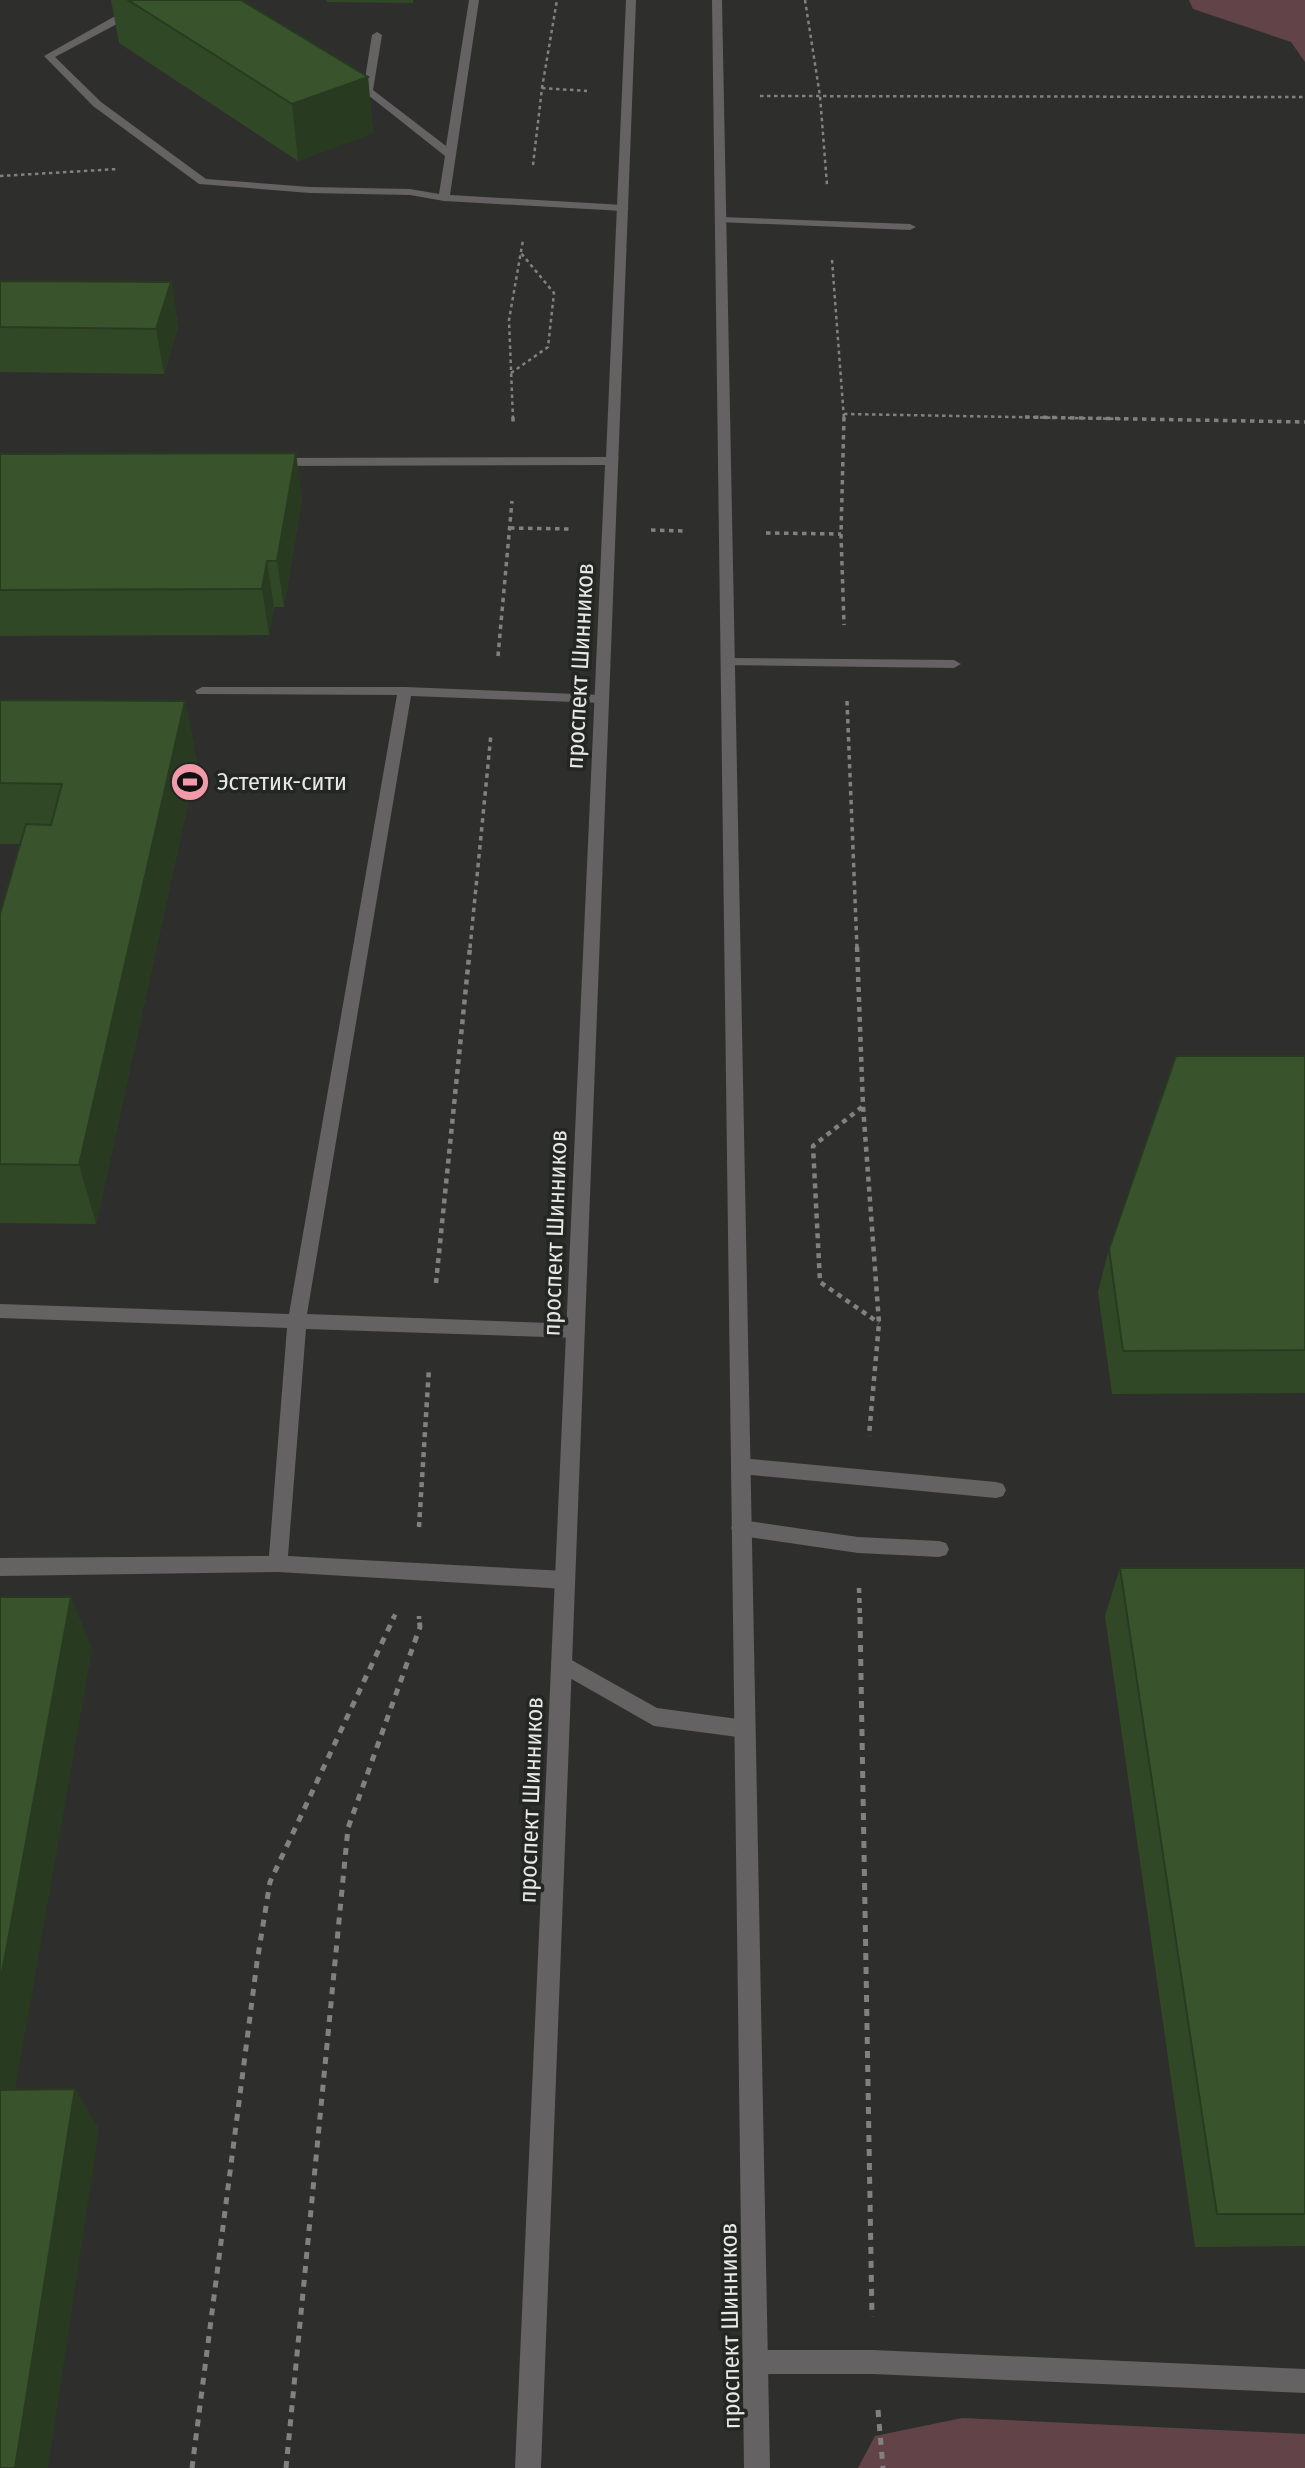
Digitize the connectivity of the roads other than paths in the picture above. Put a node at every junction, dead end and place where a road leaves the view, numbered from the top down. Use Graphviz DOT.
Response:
graph roads {
  1 [pos="157,0"];
  2 [pos="474,0"];
  3 [pos="631,0"];
  4 [pos="717,0"];
  5 [pos="377,35"];
  6 [pos="451,155"];
  7 [pos="444,198"];
  8 [pos="623,208"];
  9 [pos="721,220"];
  10 [pos="910,227"];
  11 [pos="612,461"];
  12 [pos="265,462"];
  13 [pos="728,662"];
  14 [pos="954,664"];
  15 [pos="202,691"];
  16 [pos="405,691"];
  17 [pos="602,699"];
  18 [pos="0,1311"];
  19 [pos="297,1322"];
  20 [pos="576,1331"];
  21 [pos="741,1466"];
  22 [pos="996,1490"];
  23 [pos="741,1528"];
  24 [pos="939,1549"];
  25 [pos="278,1564"];
  26 [pos="0,1567"];
  27 [pos="565,1580"];
  28 [pos="561,1663"];
  29 [pos="745,1728"];
  30 [pos="755,2362"];
  31 [pos="1305,2381"];
  32 [pos="528,2468"];
  33 [pos="757,2468"];
  1 -- 7 [label="street"];
  2 -- 6 [label="street"];
  3 -- 8 [label="street, проспект Шинников"];
  4 -- 9 [label="street, проспект Шинников"];
  5 -- 6 [label="street"];
  6 -- 7 [label="street"];
  7 -- 8 [label="street"];
  8 -- 11 [label="street, проспект Шинников"];
  9 -- 10 [label="street"];
  9 -- 13 [label="street, проспект Шинников"];
  11 -- 12 [label="street"];
  11 -- 17 [label="street, проспект Шинников"];
  13 -- 14 [label="street"];
  13 -- 21 [label="street, проспект Шинников"];
  15 -- 16 [label="street"];
  16 -- 17 [label="street"];
  16 -- 19 [label="street"];
  17 -- 20 [label="street, проспект Шинников"];
  18 -- 19 [label="street"];
  19 -- 20 [label="street"];
  19 -- 25 [label="street"];
  20 -- 27 [label="street, проспект Шинников"];
  21 -- 22 [label="street"];
  21 -- 23 [label="street, проспект Шинников"];
  23 -- 24 [label="street"];
  23 -- 29 [label="street, проспект Шинников"];
  25 -- 26 [label="street"];
  25 -- 27 [label="street"];
  27 -- 28 [label="street, проспект Шинников"];
  28 -- 29 [label="street"];
  28 -- 32 [label="street, проспект Шинников"];
  29 -- 30 [label="street, проспект Шинников"];
  30 -- 31 [label="street"];
  30 -- 33 [label="street, проспект Шинников"];
}
